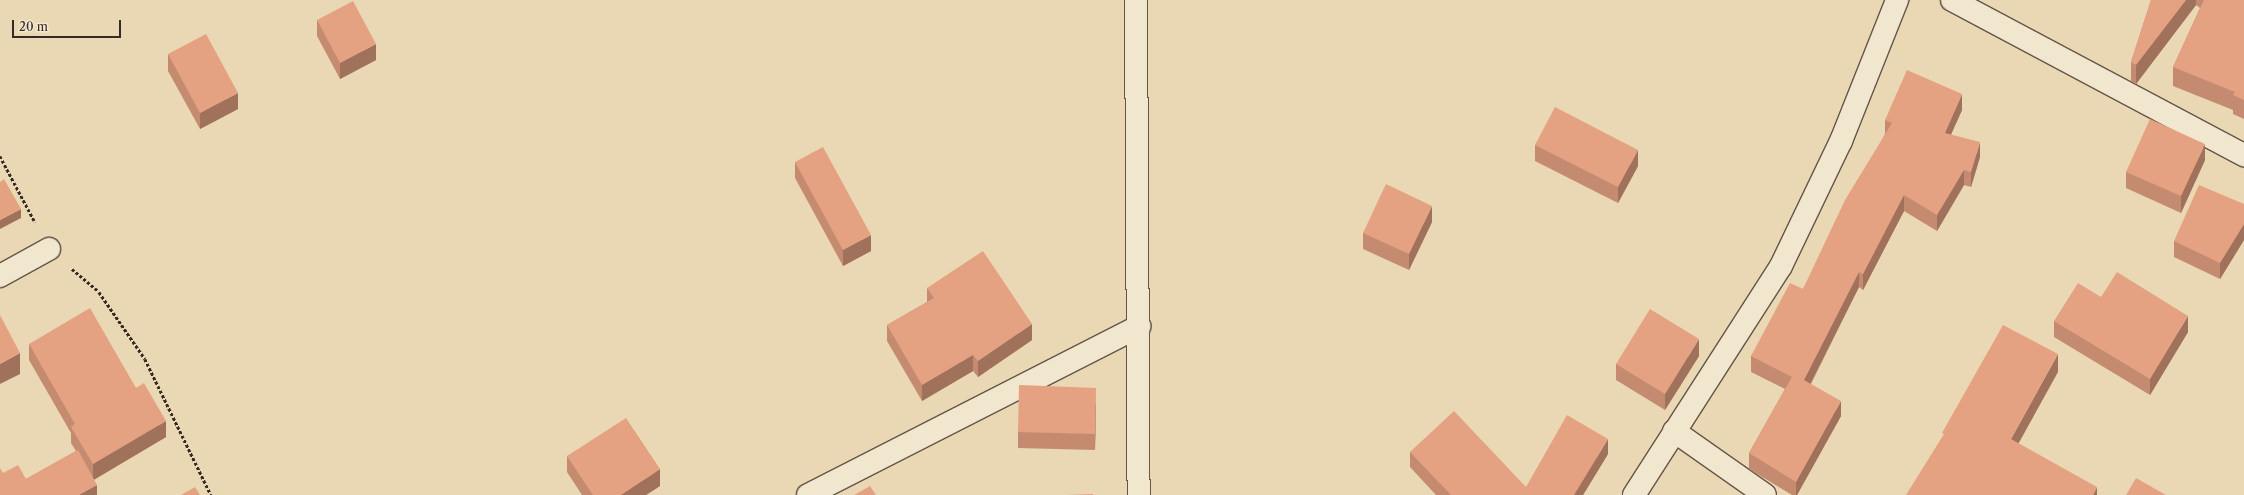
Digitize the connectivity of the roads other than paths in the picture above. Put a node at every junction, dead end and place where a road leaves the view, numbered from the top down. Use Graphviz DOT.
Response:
graph roads {
  1 [pos="1136,0"];
  2 [pos="1896,0"];
  3 [pos="1952,0"];
  4 [pos="2244,155"];
  5 [pos="49,249"];
  6 [pos="0,276"];
  7 [pos="1138,326"];
  8 [pos="1674,431"];
  9 [pos="808,495"];
  10 [pos="1139,495"];
  11 [pos="1634,495"];
  12 [pos="1765,495"];
  1 -- 7 [label="street"];
  2 -- 8 [label="street"];
  3 -- 4 [label="street"];
  5 -- 6 [label="street"];
  7 -- 9 [label="street"];
  7 -- 10 [label="street"];
  8 -- 11 [label="street"];
  8 -- 12 [label="street"];
}
